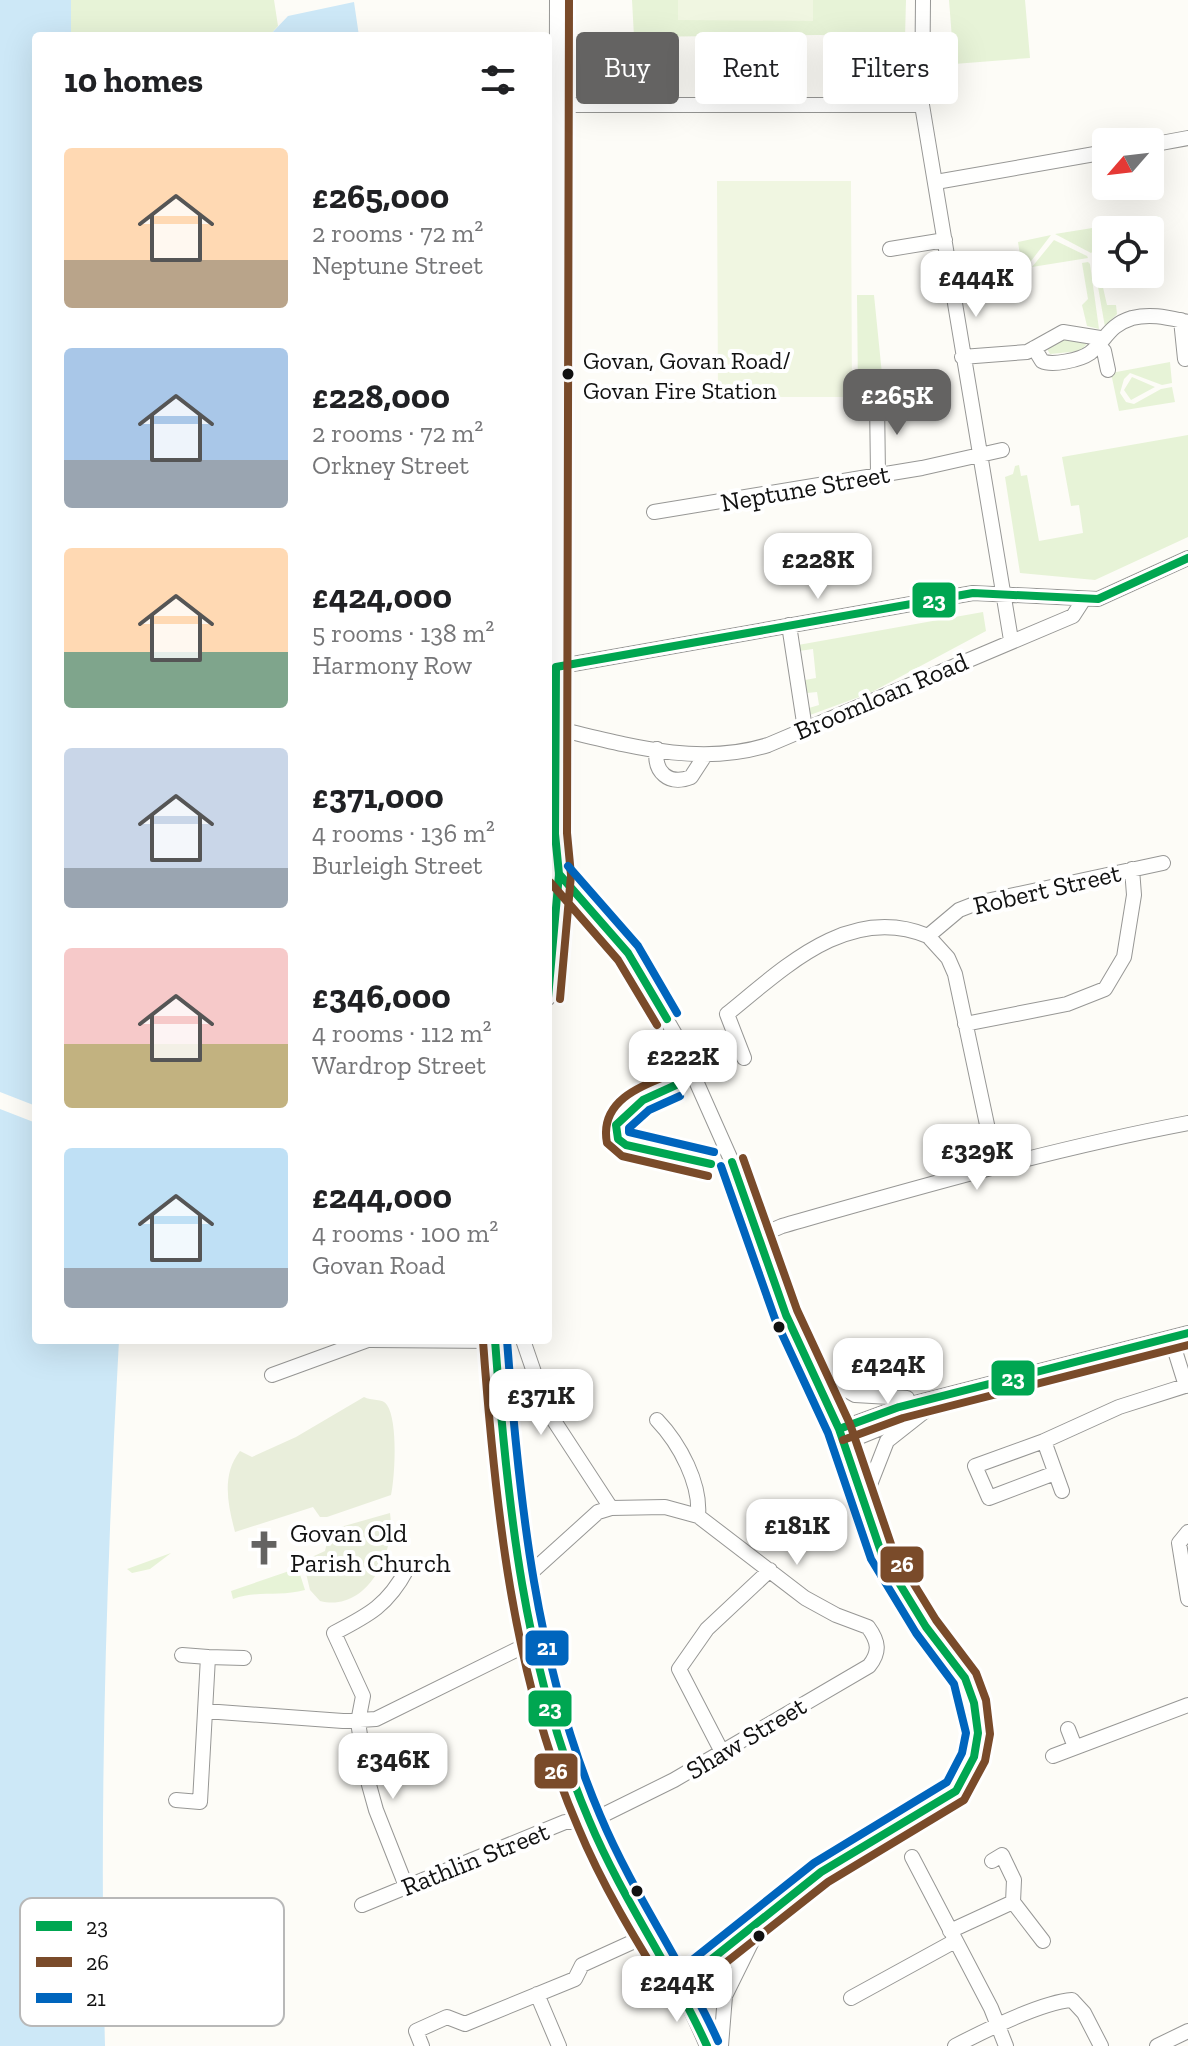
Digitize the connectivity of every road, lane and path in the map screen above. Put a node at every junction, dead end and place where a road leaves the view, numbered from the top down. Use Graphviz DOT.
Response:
graph roads {
  1 [pos="557,0"];
  2 [pos="923,0"];
  3 [pos="557,105"];
  4 [pos="922,105"];
  5 [pos="1188,138"];
  6 [pos="1164,142"];
  7 [pos="1092,154"];
  8 [pos="936,182"];
  9 [pos="945,240"];
  10 [pos="890,249"];
  11 [pos="1185,321"];
  12 [pos="1098,341"];
  13 [pos="1034,348"];
  14 [pos="962,357"];
  15 [pos="1185,359"];
  16 [pos="1108,370"];
  17 [pos="877,399"];
  18 [pos="553,407"];
  19 [pos="1002,450"];
  20 [pos="979,456"];
  21 [pos="878,475"];
  22 [pos="654,512"];
  23 [pos="1188,558"];
  24 [pos="1003,593"];
  25 [pos="1084,599"];
  26 [pos="789,625"];
  27 [pos="1011,640"];
  28 [pos="556,667"];
  29 [pos="555,728"];
  30 [pos="805,729"];
  31 [pos="657,749"];
  32 [pos="704,757"];
  33 [pos="1163,863"];
  34 [pos="1132,869"];
  35 [pos="559,874"];
  36 [pos="928,936"];
  37 [pos="552,958"];
  38 [pos="965,1024"];
  39 [pos="744,1058"];
  40 [pos="1188,1123"];
  41 [pos="996,1167"];
  42 [pos="759,1236"];
  43 [pos="1188,1333"];
  44 [pos="1171,1338"];
  45 [pos="358,1344"];
  46 [pos="495,1344"];
  47 [pos="524,1344"];
  48 [pos="811,1370"];
  49 [pos="272,1375"];
  50 [pos="1187,1385"];
  51 [pos="946,1395"];
  52 [pos="657,1420"];
  53 [pos="841,1436"];
  54 [pos="1044,1441"];
  55 [pos="1055,1473"];
  56 [pos="1062,1491"];
  57 [pos="862,1505"];
  58 [pos="611,1508"];
  59 [pos="698,1516"];
  60 [pos="1188,1532"];
  61 [pos="407,1569"];
  62 [pos="770,1570"];
  63 [pos="525,1578"];
  64 [pos="1188,1599"];
  65 [pos="536,1640"];
  66 [pos="182,1655"];
  67 [pos="208,1657"];
  68 [pos="244,1658"];
  69 [pos="1188,1705"];
  70 [pos="205,1711"];
  71 [pos="358,1722"];
  72 [pos="1068,1729"];
  73 [pos="1075,1747"];
  74 [pos="722,1752"];
  75 [pos="1053,1756"];
  76 [pos="176,1800"];
  77 [pos="589,1822"];
  78 [pos="912,1857"];
  79 [pos="992,1861"];
  80 [pos="406,1886"];
  81 [pos="1013,1902"];
  82 [pos="362,1905"];
  83 [pos="764,1918"];
  84 [pos="648,1935"];
  85 [pos="952,1936"];
  86 [pos="1043,1941"];
  87 [pos="678,1986"];
  88 [pos="537,1994"];
  89 [pos="851,1998"];
  90 [pos="996,2024"];
  91 [pos="1188,2031"];
  92 [pos="422,2046"];
  93 [pos="559,2046"];
  94 [pos="707,2046"];
  95 [pos="721,2046"];
  96 [pos="955,2046"];
  97 [pos="1006,2046"];
  98 [pos="1101,2046"];
  99 [pos="1157,2046"];
  1 -- 3 [label="street"];
  2 -- 4 [label="street"];
  3 -- 4 [label="street"];
  3 -- 18 [label="street"];
  4 -- 8 [label="street"];
  5 -- 6 [label="street"];
  7 -- 8 [label="street"];
  8 -- 9 [label="street"];
  9 -- 10 [label="street"];
  9 -- 14 [label="street"];
  11 -- 12 [label="street"];
  11 -- 15 [label="street"];
  12 -- 13 [label="street"];
  12 -- 13 [label="street"];
  12 -- 16 [label="street"];
  13 -- 14 [label="street"];
  14 -- 20 [label="street"];
  17 -- 21 [label="street"];
  18 -- 28 [label="street"];
  19 -- 20 [label="street, Neptune Street"];
  20 -- 21 [label="street, Neptune Street"];
  20 -- 24 [label="street"];
  21 -- 22 [label="street, Neptune Street"];
  23 -- 25 [label="street, Broomloan Road"];
  24 -- 25 [label="street"];
  24 -- 26 [label="street"];
  24 -- 27 [label="street"];
  25 -- 27 [label="street, Broomloan Road"];
  26 -- 28 [label="street"];
  26 -- 30 [label="street"];
  27 -- 30 [label="street, Broomloan Road"];
  28 -- 29 [label="street"];
  29 -- 31 [label="street, Broomloan Road"];
  29 -- 35 [label="street"];
  30 -- 32 [label="street, Broomloan Road"];
  31 -- 32 [label="street, Broomloan Road"];
  31 -- 32 [label="street"];
  33 -- 34 [label="street, Robert Street"];
  34 -- 36 [label="street, Robert Street"];
  34 -- 38 [label="street"];
  35 -- 37 [label="street"];
  35 -- 42 [label="street"];
  36 -- 38 [label="street"];
  36 -- 39 [label="street"];
  38 -- 41 [label="street"];
  40 -- 41 [label="street"];
  41 -- 42 [label="street"];
  42 -- 48 [label="street"];
  43 -- 44 [label="street"];
  44 -- 50 [label="street"];
  44 -- 51 [label="street"];
  45 -- 49 [label="street"];
  46 -- 63 [label="street"];
  47 -- 58 [label="street"];
  48 -- 51 [label="street"];
  48 -- 53 [label="street"];
  50 -- 54 [label="street"];
  51 -- 53 [label="street"];
  51 -- 57 [label="street"];
  52 -- 59 [label="street"];
  53 -- 57 [label="street"];
  54 -- 55 [label="street"];
  54 -- 55 [label="street"];
  55 -- 56 [label="street"];
  57 -- 83 [label="street"];
  58 -- 59 [label="street"];
  58 -- 63 [label="street"];
  59 -- 62 [label="street"];
  60 -- 64 [label="street"];
  61 -- 71 [label="street"];
  62 -- 74 [label="street"];
  62 -- 74 [label="street, Shaw Street"];
  63 -- 65 [label="street"];
  65 -- 71 [label="street"];
  65 -- 77 [label="street"];
  66 -- 67 [label="street"];
  67 -- 68 [label="street"];
  67 -- 70 [label="street"];
  69 -- 73 [label="street"];
  70 -- 71 [label="street"];
  70 -- 76 [label="street"];
  71 -- 80 [label="street"];
  72 -- 73 [label="street"];
  73 -- 75 [label="street"];
  74 -- 77 [label="street, Shaw Street"];
  77 -- 80 [label="street, Rathlin Street"];
  77 -- 84 [label="street"];
  78 -- 85 [label="street"];
  79 -- 81 [label="street"];
  80 -- 82 [label="street, Rathlin Street"];
  81 -- 85 [label="street"];
  81 -- 86 [label="street"];
  83 -- 87 [label="street"];
  83 -- 95 [label="street"];
  84 -- 87 [label="street"];
  84 -- 88 [label="street"];
  85 -- 89 [label="street"];
  85 -- 90 [label="street"];
  87 -- 94 [label="street"];
  88 -- 92 [label="street"];
  88 -- 93 [label="street"];
  90 -- 96 [label="street"];
  90 -- 97 [label="street"];
  90 -- 98 [label="street"];
  91 -- 99 [label="street"];
}
